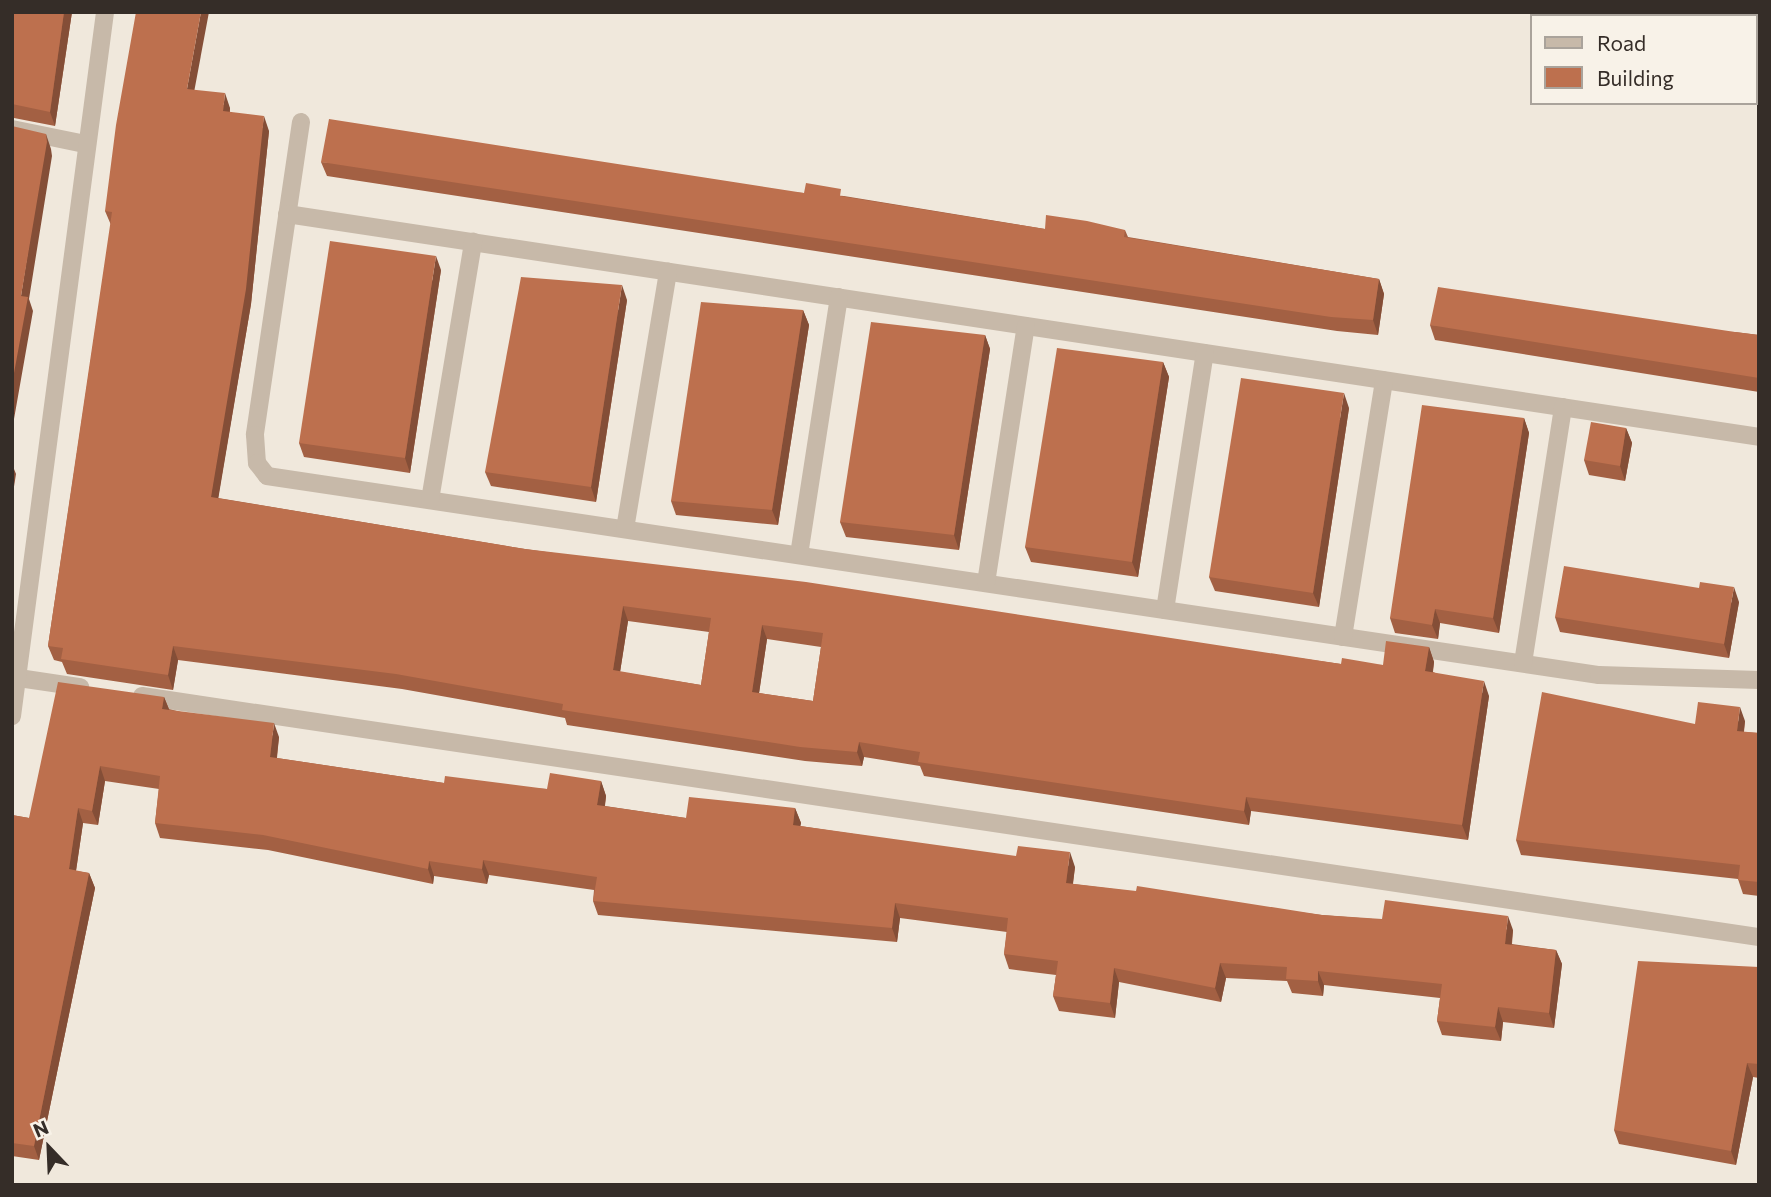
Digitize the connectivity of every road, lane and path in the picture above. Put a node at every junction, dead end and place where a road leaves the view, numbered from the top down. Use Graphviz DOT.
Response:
graph roads {
  1 [pos="105,12"];
  2 [pos="301,122"];
  3 [pos="12,130"];
  4 [pos="85,144"];
  5 [pos="287,214"];
  6 [pos="473,242"];
  7 [pos="668,272"];
  8 [pos="839,298"];
  9 [pos="1026,326"];
  10 [pos="1205,353"];
  11 [pos="1384,380"];
  12 [pos="1563,407"];
  13 [pos="1759,437"];
  14 [pos="430,500"];
  15 [pos="625,529"];
  16 [pos="799,555"];
  17 [pos="986,583"];
  18 [pos="1165,610"];
  19 [pos="1343,636"];
  20 [pos="1523,663"];
  21 [pos="15,678"];
  22 [pos="1759,680"];
  23 [pos="100,690"];
  24 [pos="127,694"];
  25 [pos="12,716"];
  26 [pos="1759,937"];
  1 -- 4 [label="street"];
  2 -- 5 [label="street"];
  3 -- 4 [label="street"];
  4 -- 21 [label="street"];
  5 -- 6 [label="street"];
  5 -- 14 [label="street"];
  6 -- 7 [label="street"];
  6 -- 14 [label="street"];
  7 -- 8 [label="street"];
  7 -- 15 [label="street"];
  8 -- 9 [label="street"];
  8 -- 16 [label="street"];
  9 -- 10 [label="street"];
  9 -- 17 [label="street"];
  10 -- 11 [label="street"];
  10 -- 18 [label="street"];
  11 -- 12 [label="street"];
  11 -- 19 [label="street"];
  12 -- 13 [label="street"];
  12 -- 20 [label="street"];
  14 -- 15 [label="street"];
  15 -- 16 [label="street"];
  16 -- 17 [label="street"];
  17 -- 18 [label="street"];
  18 -- 19 [label="street"];
  19 -- 20 [label="street"];
  20 -- 22 [label="street"];
  21 -- 23 [label="street"];
  21 -- 25 [label="street"];
  24 -- 26 [label="street"];
}
